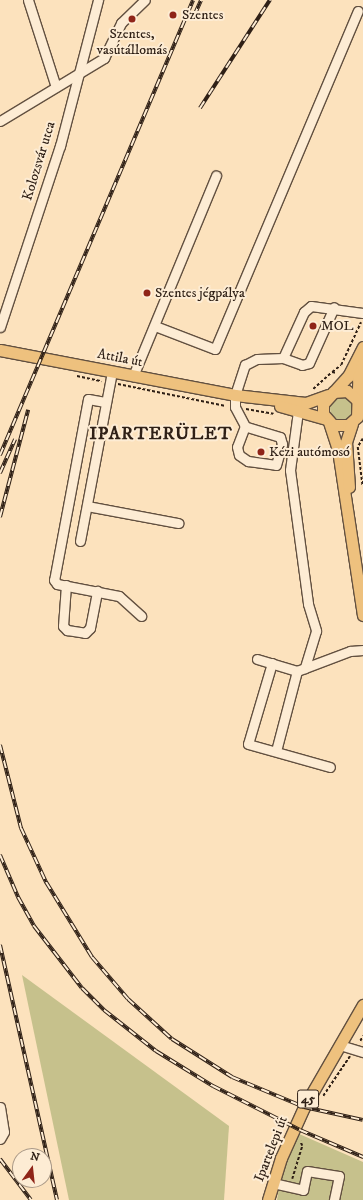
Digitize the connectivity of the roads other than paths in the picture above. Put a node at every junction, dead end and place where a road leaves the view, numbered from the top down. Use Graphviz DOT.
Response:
graph roads {
  1 [pos="28,0"];
  2 [pos="98,0"];
  3 [pos="145,0"];
  4 [pos="358,11"];
  5 [pos="78,74"];
  6 [pos="56,87"];
  7 [pos="0,121"];
  8 [pos="216,176"];
  9 [pos="334,307"];
  10 [pos="363,313"];
  11 [pos="155,326"];
  12 [pos="0,328"];
  13 [pos="363,347"];
  14 [pos="0,350"];
  15 [pos="283,358"];
  16 [pos="363,363"];
  17 [pos="112,371"];
  18 [pos="133,376"];
  19 [pos="330,393"];
  20 [pos="235,395"];
  21 [pos="105,402"];
  22 [pos="360,404"];
  23 [pos="298,411"];
  24 [pos="327,420"];
  25 [pos="357,421"];
  26 [pos="246,426"];
  27 [pos="87,506"];
  28 [pos="349,518"];
  29 [pos="178,523"];
  30 [pos="80,541"];
  31 [pos="359,554"];
  32 [pos="66,586"];
  33 [pos="97,591"];
  34 [pos="363,615"];
  35 [pos="141,616"];
  36 [pos="363,650"];
  37 [pos="257,659"];
  38 [pos="272,663"];
  39 [pos="301,669"];
  40 [pos="276,751"];
  41 [pos="330,767"];
  42 [pos="363,1005"];
  43 [pos="340,1045"];
  44 [pos="359,1051"];
  45 [pos="0,1107"];
  46 [pos="0,1139"];
  47 [pos="273,1183"];
  48 [pos="268,1200"];
  49 [pos="334,1200"];
  1 -- 6 [label="street"];
  2 -- 5 [label="street, Kolozsvár utca"];
  3 -- 5 [label="street"];
  4 -- 11 [label="street"];
  5 -- 6 [label="street"];
  5 -- 12 [label="street, Kolozsvár utca"];
  6 -- 7 [label="street"];
  8 -- 11 [label="street"];
  9 -- 10 [label="street"];
  9 -- 15 [label="street"];
  9 -- 15 [label="street"];
  11 -- 18 [label="street"];
  13 -- 19 [label="main road"];
  14 -- 17 [label="main road, Attila út"];
  15 -- 20 [label="street"];
  16 -- 22 [label="main road"];
  17 -- 18 [label="main road, Attila út"];
  17 -- 21 [label="street"];
  18 -- 20 [label="main road, Attila út"];
  19 -- 20 [label="main road, Attila út"];
  19 -- 22 [label="main road"];
  19 -- 24 [label="main road"];
  20 -- 23 [label="main road, Attila út"];
  20 -- 26 [label="street"];
  21 -- 27 [label="street"];
  21 -- 32 [label="street"];
  22 -- 25 [label="main road"];
  23 -- 24 [label="main road, Attila út"];
  23 -- 39 [label="street"];
  24 -- 25 [label="main road"];
  24 -- 28 [label="main road"];
  25 -- 28 [label="main road"];
  26 -- 26 [label="street"];
  27 -- 29 [label="street"];
  27 -- 30 [label="street"];
  28 -- 31 [label="main road"];
  31 -- 34 [label="main road"];
  32 -- 33 [label="street"];
  32 -- 33 [label="street"];
  33 -- 35 [label="street"];
  36 -- 39 [label="street"];
  37 -- 38 [label="street"];
  38 -- 39 [label="street"];
  38 -- 40 [label="street"];
  39 -- 40 [label="street"];
  40 -- 41 [label="street"];
  42 -- 43 [label="main road, Ipartelepi út / 45"];
  43 -- 44 [label="street"];
  43 -- 47 [label="main road, Ipartelepi út / 45"];
  45 -- 46 [label="street"];
  47 -- 48 [label="main road, Ipartelepi út / 45"];
  47 -- 49 [label="street"];
}
